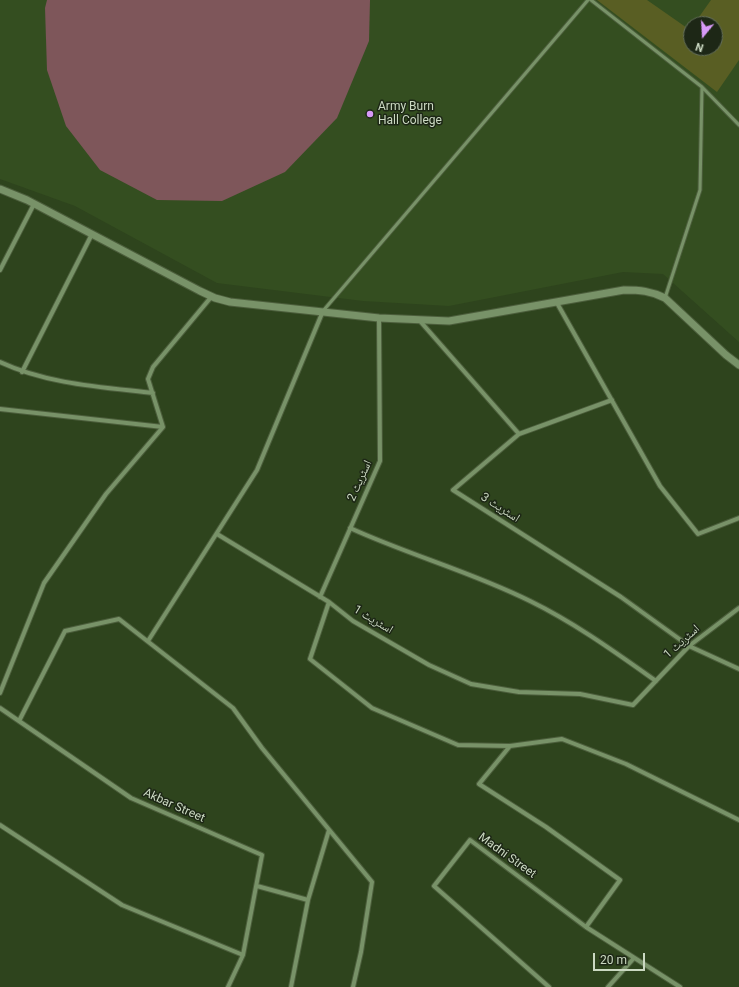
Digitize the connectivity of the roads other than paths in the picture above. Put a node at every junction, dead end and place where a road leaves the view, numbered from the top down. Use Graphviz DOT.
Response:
graph roads {
  1 [pos="588,0"];
  2 [pos="591,0"];
  3 [pos="702,87"];
  4 [pos="739,125"];
  5 [pos="0,189"];
  6 [pos="34,204"];
  7 [pos="92,234"];
  8 [pos="0,270"];
  9 [pos="212,296"];
  10 [pos="666,298"];
  11 [pos="557,303"];
  12 [pos="323,311"];
  13 [pos="379,318"];
  14 [pos="419,319"];
  15 [pos="0,362"];
  16 [pos="739,365"];
  17 [pos="22,372"];
  18 [pos="152,393"];
  19 [pos="612,400"];
  20 [pos="0,409"];
  21 [pos="164,427"];
  22 [pos="519,434"];
  23 [pos="739,518"];
  24 [pos="350,528"];
  25 [pos="217,534"];
  26 [pos="320,597"];
  27 [pos="329,602"];
  28 [pos="739,608"];
  29 [pos="148,641"];
  30 [pos="689,646"];
  31 [pos="739,669"];
  32 [pos="656,681"];
  33 [pos="0,693"];
  34 [pos="0,708"];
  35 [pos="19,721"];
  36 [pos="510,746"];
  37 [pos="739,820"];
  38 [pos="0,825"];
  39 [pos="329,830"];
  40 [pos="257,886"];
  41 [pos="308,900"];
  42 [pos="586,927"];
  43 [pos="243,955"];
  44 [pos="634,958"];
  45 [pos="228,987"];
  46 [pos="291,987"];
  47 [pos="353,987"];
  48 [pos="548,987"];
  49 [pos="608,987"];
  50 [pos="680,987"];
  1 -- 12 [label="lane"];
  2 -- 3 [label="lane"];
  3 -- 4 [label="lane"];
  3 -- 10 [label="lane"];
  5 -- 6 [label="street"];
  6 -- 7 [label="street"];
  6 -- 8 [label="street"];
  7 -- 9 [label="street"];
  7 -- 17 [label="street"];
  9 -- 12 [label="street"];
  9 -- 18 [label="street"];
  10 -- 11 [label="street"];
  10 -- 16 [label="street"];
  11 -- 14 [label="street"];
  11 -- 19 [label="street"];
  12 -- 13 [label="street"];
  12 -- 25 [label="street"];
  13 -- 14 [label="street"];
  13 -- 24 [label="street, اسٹریٹ 2"];
  14 -- 22 [label="street"];
  15 -- 17 [label="street"];
  17 -- 18 [label="street"];
  18 -- 21 [label="street"];
  19 -- 22 [label="street"];
  19 -- 23 [label="street"];
  20 -- 21 [label="street"];
  21 -- 33 [label="street"];
  22 -- 30 [label="street, اسٹریٹ 3"];
  24 -- 26 [label="street, اسٹریٹ 2"];
  24 -- 32 [label="street"];
  25 -- 26 [label="street, اسٹریٹ 1"];
  25 -- 29 [label="street"];
  26 -- 27 [label="street, اسٹریٹ 1"];
  27 -- 32 [label="street, اسٹریٹ 1"];
  27 -- 36 [label="street"];
  28 -- 30 [label="street, اسٹریٹ 1"];
  29 -- 35 [label="street"];
  29 -- 39 [label="street"];
  30 -- 31 [label="street, اسٹریٹ 3"];
  30 -- 32 [label="street, اسٹریٹ 1"];
  34 -- 35 [label="street, Akbar Street"];
  35 -- 40 [label="street, Akbar Street"];
  36 -- 37 [label="street"];
  36 -- 42 [label="street"];
  38 -- 43 [label="street"];
  39 -- 41 [label="street"];
  39 -- 47 [label="street"];
  40 -- 41 [label="street"];
  40 -- 43 [label="street, Akbar Street"];
  41 -- 46 [label="street"];
  42 -- 44 [label="street, Madni Street"];
  42 -- 48 [label="street, Madni Street"];
  43 -- 45 [label="street, Akbar Street"];
  44 -- 49 [label="street"];
  44 -- 50 [label="street, Madni Street"];
}
